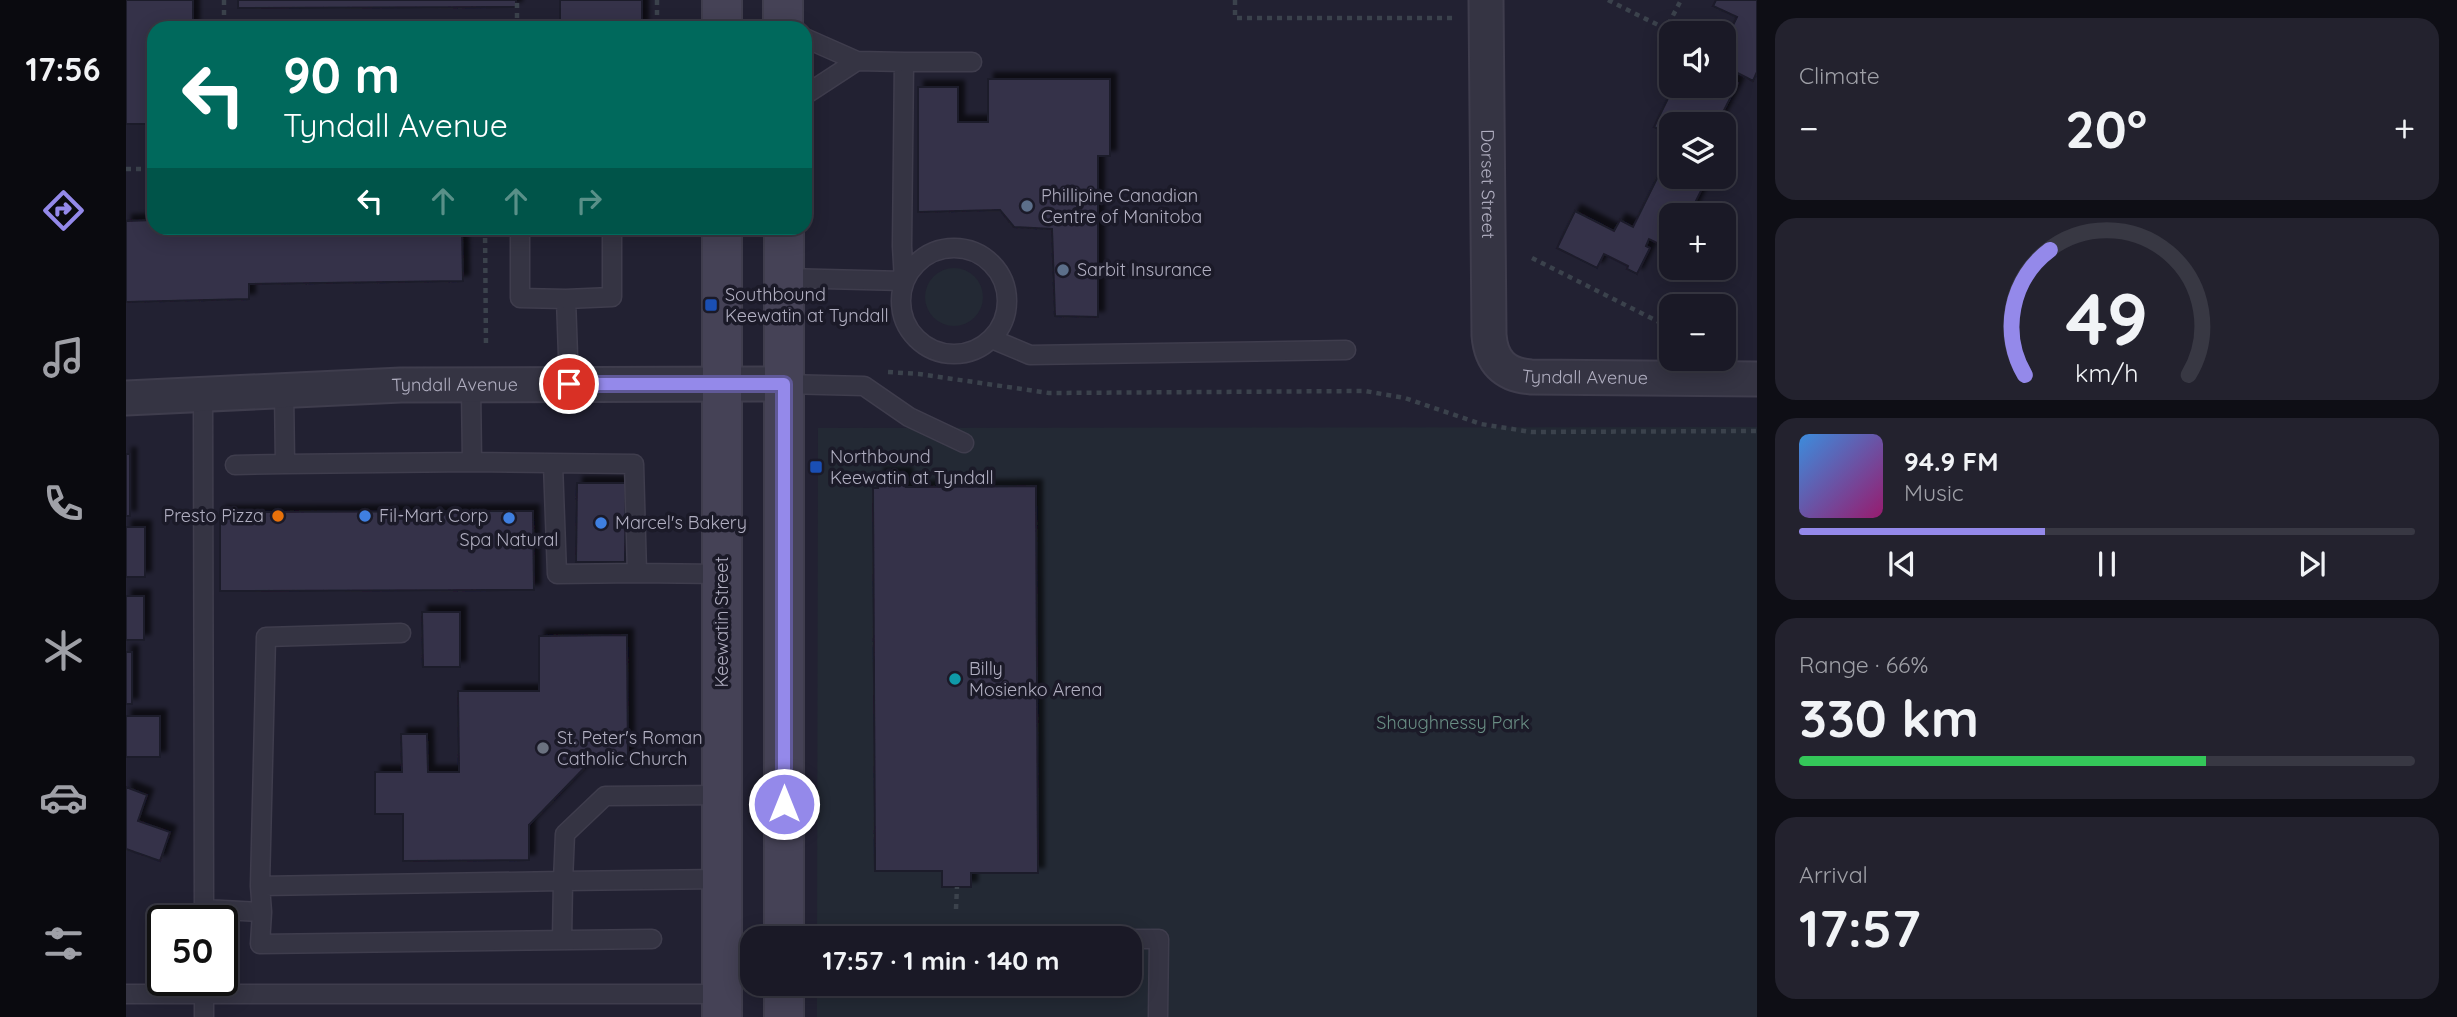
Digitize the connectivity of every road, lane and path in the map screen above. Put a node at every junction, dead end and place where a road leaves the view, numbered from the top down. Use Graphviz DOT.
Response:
graph roads {
  1 [pos="224,0"];
  2 [pos="517,0"];
  3 [pos="657,0"];
  4 [pos="722,0"];
  5 [pos="783,0"];
  6 [pos="1235,0"];
  7 [pos="1608,0"];
  8 [pos="1681,0"];
  9 [pos="1486,9"];
  10 [pos="224,21"];
  11 [pos="517,21"];
  12 [pos="657,21"];
  13 [pos="722,21"];
  14 [pos="784,21"];
  15 [pos="812,41"];
  16 [pos="857,61"];
  17 [pos="904,62"];
  18 [pos="972,62"];
  19 [pos="812,90"];
  20 [pos="126,169"];
  21 [pos="147,169"];
  22 [pos="485,235"];
  23 [pos="520,235"];
  24 [pos="611,235"];
  25 [pos="722,235"];
  26 [pos="784,235"];
  27 [pos="1532,258"];
  28 [pos="784,278"];
  29 [pos="904,281"];
  30 [pos="566,299"];
  31 [pos="1659,322"];
  32 [pos="992,339"];
  33 [pos="486,348"];
  34 [pos="1346,350"];
  35 [pos="1500,366"];
  36 [pos="879,371"];
  37 [pos="1757,379"];
  38 [pos="569,384"];
  39 [pos="722,384"];
  40 [pos="784,384"];
  41 [pos="471,386"];
  42 [pos="284,390"];
  43 [pos="202,394"];
  44 [pos="126,398"];
  45 [pos="1757,431"];
  46 [pos="964,443"];
  47 [pos="472,462"];
  48 [pos="285,464"];
  49 [pos="553,464"];
  50 [pos="235,465"];
  51 [pos="637,573"];
  52 [pos="722,574"];
  53 [pos="401,633"];
  54 [pos="722,795"];
  55 [pos="722,879"];
  56 [pos="563,881"];
  57 [pos="260,886"];
  58 [pos="957,887"];
  59 [pos="204,905"];
  60 [pos="956,909"];
  61 [pos="262,912"];
  62 [pos="238,913"];
  63 [pos="784,926"];
  64 [pos="652,939"];
  65 [pos="1142,939"];
  66 [pos="562,940"];
  67 [pos="238,988"];
  68 [pos="147,992"];
  69 [pos="126,994"];
  70 [pos="204,996"];
  71 [pos="784,996"];
  72 [pos="722,1005"];
  73 [pos="204,1017"];
  74 [pos="784,1017"];
  75 [pos="1158,1017"];
  1 -- 10 [label="path"];
  2 -- 11 [label="path"];
  3 -- 12 [label="path"];
  4 -- 13 [label="main road"];
  5 -- 14 [label="main road"];
  6 -- 9 [label="path"];
  7 -- 8 [label="path"];
  9 -- 35 [label="street, Dorset Street"];
  15 -- 16 [label="lane"];
  16 -- 17 [label="lane"];
  16 -- 19 [label="lane"];
  17 -- 18 [label="lane"];
  17 -- 29 [label="lane"];
  20 -- 21 [label="path"];
  22 -- 33 [label="path"];
  23 -- 30 [label="lane"];
  24 -- 30 [label="lane"];
  25 -- 39 [label="main road, Keewatin Street"];
  26 -- 28 [label="main road"];
  27 -- 31 [label="path"];
  28 -- 29 [label="lane"];
  28 -- 40 [label="main road"];
  29 -- 32 [label="lane"];
  29 -- 32 [label="lane"];
  30 -- 38 [label="lane"];
  32 -- 34 [label="lane"];
  35 -- 37 [label="street, Tyndall Avenue"];
  36 -- 45 [label="path"];
  38 -- 39 [label="street, Tyndall Avenue"];
  38 -- 41 [label="street, Tyndall Avenue"];
  39 -- 40 [label="street, Tyndall Avenue"];
  39 -- 52 [label="main road, Keewatin Street"];
  40 -- 46 [label="lane"];
  40 -- 63 [label="main road"];
  41 -- 42 [label="street, Tyndall Avenue"];
  41 -- 47 [label="lane"];
  42 -- 43 [label="street, Tyndall Avenue"];
  42 -- 48 [label="lane"];
  43 -- 44 [label="street, Tyndall Avenue"];
  43 -- 59 [label="lane"];
  47 -- 48 [label="lane"];
  47 -- 49 [label="lane"];
  48 -- 50 [label="lane"];
  49 -- 51 [label="lane"];
  49 -- 51 [label="lane"];
  51 -- 52 [label="lane"];
  52 -- 54 [label="main road, Keewatin Street"];
  53 -- 57 [label="lane"];
  54 -- 55 [label="main road, Keewatin Street"];
  54 -- 56 [label="lane"];
  55 -- 56 [label="lane"];
  55 -- 72 [label="main road, Keewatin Street"];
  56 -- 57 [label="lane"];
  56 -- 66 [label="lane"];
  57 -- 61 [label="lane"];
  58 -- 60 [label="path"];
  61 -- 62 [label="lane"];
  61 -- 66 [label="lane"];
  64 -- 66 [label="lane"];
  65 -- 75 [label="lane"];
  67 -- 72 [label="lane"];
  68 -- 69 [label="lane"];
  70 -- 73 [label="lane"];
  71 -- 74 [label="main road"];
}
